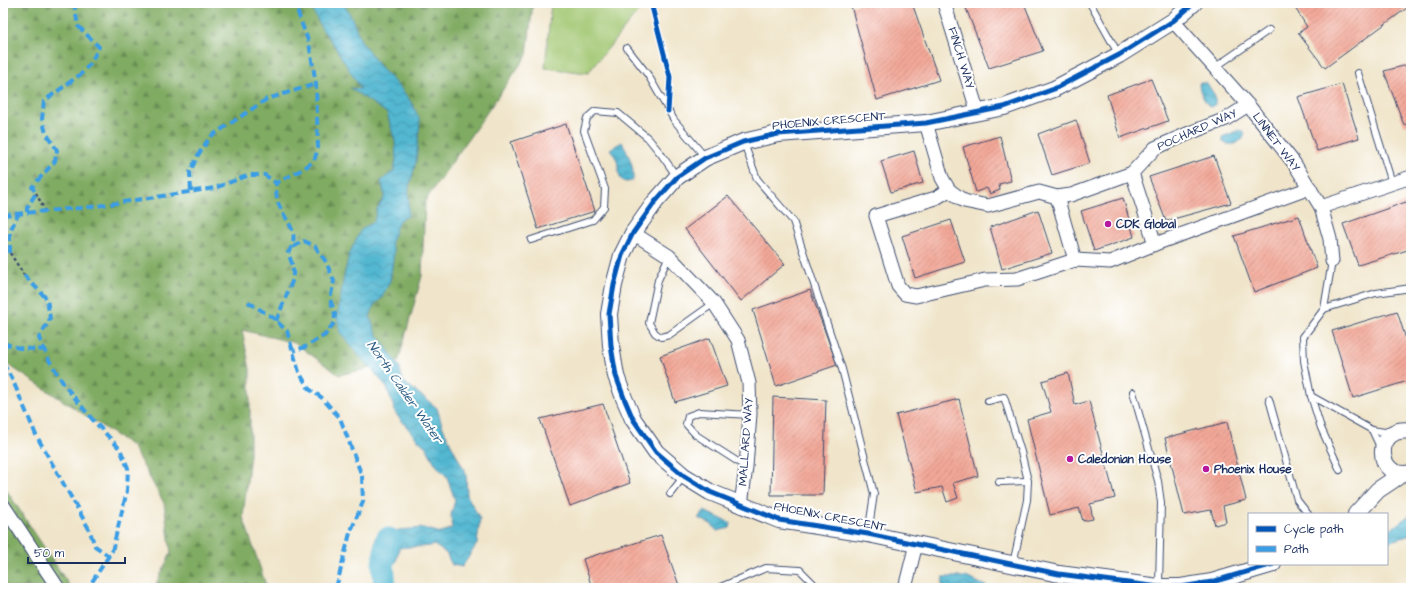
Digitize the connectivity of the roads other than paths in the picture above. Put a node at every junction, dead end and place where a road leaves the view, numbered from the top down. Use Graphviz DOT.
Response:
graph roads {
  1 [pos="944,3"];
  2 [pos="1090,3"];
  3 [pos="1194,3"];
  4 [pos="1173,21"];
  5 [pos="1269,30"];
  6 [pos="627,48"];
  7 [pos="1119,55"];
  8 [pos="1214,68"];
  9 [pos="1358,73"];
  10 [pos="1248,105"];
  11 [pos="978,113"];
  12 [pos="926,123"];
  13 [pos="743,142"];
  14 [pos="705,158"];
  15 [pos="1132,173"];
  16 [pos="677,177"];
  17 [pos="1411,177"];
  18 [pos="1392,183"];
  19 [pos="1310,188"];
  20 [pos="950,190"];
  21 [pos="1057,197"];
  22 [pos="1321,207"];
  23 [pos="633,233"];
  24 [pos="531,240"];
  25 [pos="1156,244"];
  26 [pos="669,256"];
  27 [pos="1075,260"];
  28 [pos="1332,261"];
  29 [pos="1411,288"];
  30 [pos="714,303"];
  31 [pos="1324,309"];
  32 [pos="1133,392"];
  33 [pos="1311,396"];
  34 [pos="1269,399"];
  35 [pos="988,401"];
  36 [pos="750,414"];
  37 [pos="1405,429"];
  38 [pos="1372,430"];
  39 [pos="1384,459"];
  40 [pos="746,467"];
  41 [pos="1340,470"];
  42 [pos="1407,474"];
  43 [pos="684,476"];
  44 [pos="1028,481"];
  45 [pos="999,482"];
  46 [pos="1378,490"];
  47 [pos="670,494"];
  48 [pos="3,505"];
  49 [pos="741,505"];
  50 [pos="1307,513"];
  51 [pos="1357,513"];
  52 [pos="868,534"];
  53 [pos="916,544"];
  54 [pos="1013,564"];
  55 [pos="1270,565"];
  56 [pos="1213,585"];
  57 [pos="1159,587"];
  58 [pos="58,588"];
  59 [pos="718,588"];
  60 [pos="818,588"];
  61 [pos="905,588"];
  1 -- 11 [label="street, FINCH WAY"];
  2 -- 7 [label="lane"];
  3 -- 4 [label="street, PHOENIX CRESCENT"];
  4 -- 7 [label="street, PHOENIX CRESCENT"];
  4 -- 8 [label="street, LINNET WAY"];
  5 -- 8 [label="lane"];
  6 -- 14 [label="lane"];
  7 -- 11 [label="street, PHOENIX CRESCENT"];
  8 -- 10 [label="street, LINNET WAY"];
  9 -- 18 [label="lane"];
  10 -- 15 [label="street, POCHARD WAY"];
  10 -- 19 [label="street, LINNET WAY"];
  11 -- 12 [label="street, PHOENIX CRESCENT"];
  12 -- 13 [label="street, PHOENIX CRESCENT"];
  12 -- 20 [label="street, POCHARD WAY"];
  13 -- 14 [label="street, PHOENIX CRESCENT"];
  13 -- 52 [label="lane"];
  14 -- 16 [label="street, PHOENIX CRESCENT"];
  15 -- 21 [label="street, POCHARD WAY"];
  15 -- 25 [label="street"];
  16 -- 23 [label="street, PHOENIX CRESCENT"];
  16 -- 24 [label="lane"];
  17 -- 18 [label="street"];
  18 -- 22 [label="street"];
  19 -- 22 [label="street, LINNET WAY"];
  19 -- 25 [label="street"];
  20 -- 21 [label="street, POCHARD WAY"];
  20 -- 27 [label="street"];
  21 -- 27 [label="street"];
  22 -- 28 [label="street, LINNET WAY"];
  23 -- 26 [label="street, MALLARD WAY"];
  23 -- 43 [label="street, PHOENIX CRESCENT"];
  25 -- 27 [label="street"];
  26 -- 30 [label="street, MALLARD WAY"];
  26 -- 30 [label="lane"];
  28 -- 31 [label="lane"];
  29 -- 31 [label="lane"];
  30 -- 36 [label="street, MALLARD WAY"];
  31 -- 33 [label="lane"];
  32 -- 57 [label="lane"];
  33 -- 38 [label="lane"];
  33 -- 41 [label="lane"];
  34 -- 50 [label="lane"];
  35 -- 44 [label="lane"];
  36 -- 40 [label="street, MALLARD WAY"];
  36 -- 40 [label="lane"];
  37 -- 38 [label="lane"];
  37 -- 39 [label="street"];
  38 -- 39 [label="lane"];
  39 -- 42 [label="street"];
  39 -- 46 [label="street"];
  40 -- 49 [label="street, MALLARD WAY"];
  42 -- 46 [label="street"];
  43 -- 47 [label="lane"];
  43 -- 49 [label="street, PHOENIX CRESCENT"];
  44 -- 45 [label="lane"];
  44 -- 54 [label="lane"];
  46 -- 51 [label="street"];
  48 -- 58 [label="street"];
  49 -- 52 [label="street, PHOENIX CRESCENT"];
  52 -- 53 [label="street, PHOENIX CRESCENT"];
  53 -- 54 [label="street, PHOENIX CRESCENT"];
  53 -- 61 [label="street"];
  54 -- 57 [label="street, PHOENIX CRESCENT"];
  55 -- 56 [label="street, PHOENIX CRESCENT"];
  56 -- 57 [label="street, PHOENIX CRESCENT"];
  59 -- 60 [label="lane"];
}
